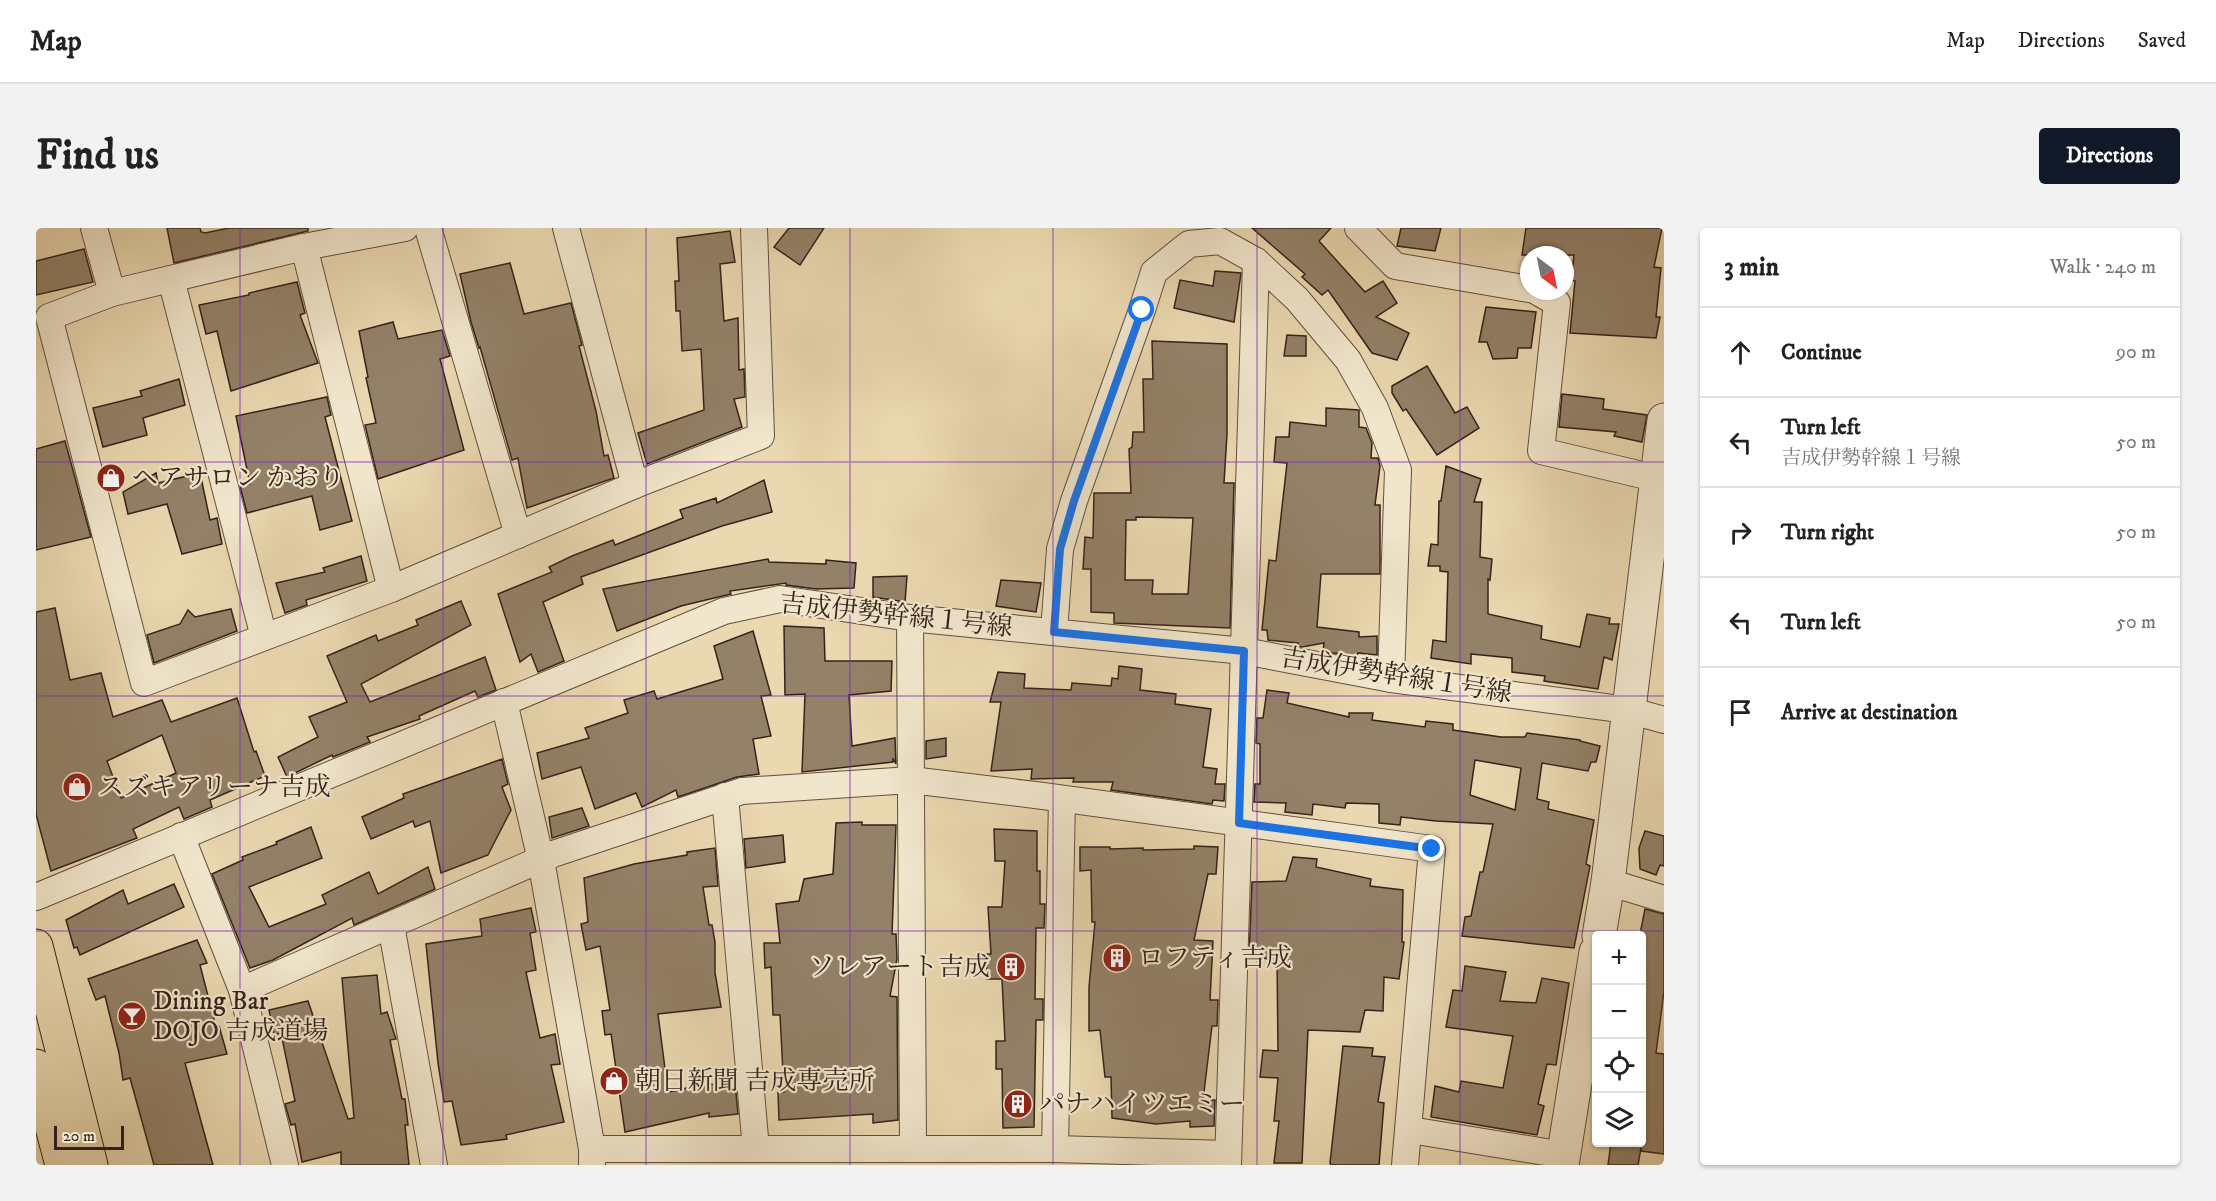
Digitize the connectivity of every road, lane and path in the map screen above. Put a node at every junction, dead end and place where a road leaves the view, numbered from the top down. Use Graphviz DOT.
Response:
graph roads {
  1 [pos="94,228"];
  2 [pos="405,228"];
  3 [pos="428,228"];
  4 [pos="566,228"];
  5 [pos="754,228"];
  6 [pos="1358,228"];
  7 [pos="304,248"];
  8 [pos="1256,261"];
  9 [pos="171,279"];
  10 [pos="1520,287"];
  11 [pos="112,293"];
  12 [pos="1552,300"];
  13 [pos="1664,420"];
  14 [pos="1655,478"];
  15 [pos="635,485"];
  16 [pos="518,536"];
  17 [pos="391,589"];
  18 [pos="910,618"];
  19 [pos="1054,632"];
  20 [pos="264,637"];
  21 [pos="1244,651"];
  22 [pos="1391,679"];
  23 [pos="504,702"];
  24 [pos="1628,710"];
  25 [pos="1664,720"];
  26 [pos="911,780"];
  27 [pos="725,796"];
  28 [pos="1062,799"];
  29 [pos="1239,823"];
  30 [pos="181,836"];
  31 [pos="541,860"];
  32 [pos="1608,882"];
  33 [pos="36,897"];
  34 [pos="1664,899"];
  35 [pos="391,926"];
  36 [pos="1600,931"];
  37 [pos="36,946"];
  38 [pos="1592,977"];
  39 [pos="242,990"];
  40 [pos="36,1066"];
  41 [pos="1410,1130"];
  42 [pos="756,1149"];
  43 [pos="913,1149"];
  44 [pos="1055,1149"];
  45 [pos="592,1157"];
  46 [pos="1228,1159"];
  47 [pos="1563,1160"];
  48 [pos="62,1165"];
  49 [pos="91,1165"];
  50 [pos="285,1165"];
  51 [pos="434,1165"];
  52 [pos="1405,1165"];
  1 -- 11 [label="street"];
  2 -- 7 [label="street"];
  3 -- 16 [label="street"];
  4 -- 15 [label="street"];
  5 -- 15 [label="street"];
  6 -- 10 [label="street"];
  7 -- 9 [label="street"];
  7 -- 17 [label="street"];
  8 -- 19 [label="street"];
  8 -- 21 [label="street"];
  8 -- 22 [label="street"];
  9 -- 11 [label="street"];
  9 -- 20 [label="street"];
  11 -- 20 [label="street"];
  12 -- 14 [label="street"];
  13 -- 14 [label="street"];
  14 -- 24 [label="street"];
  15 -- 16 [label="street"];
  16 -- 17 [label="street"];
  17 -- 20 [label="street"];
  18 -- 19 [label="street, 吉成伊勢幹線１号線"];
  18 -- 23 [label="street, 吉成伊勢幹線１号線"];
  18 -- 26 [label="street"];
  19 -- 21 [label="street, 吉成伊勢幹線１号線"];
  21 -- 22 [label="street, 吉成伊勢幹線１号線"];
  21 -- 29 [label="street"];
  22 -- 24 [label="street, 吉成伊勢幹線１号線"];
  23 -- 30 [label="street, 吉成伊勢幹線１号線"];
  23 -- 31 [label="street"];
  24 -- 25 [label="street, 吉成伊勢幹線１号線"];
  24 -- 32 [label="street"];
  26 -- 27 [label="street"];
  26 -- 28 [label="street"];
  26 -- 43 [label="street"];
  27 -- 31 [label="street"];
  27 -- 42 [label="street"];
  28 -- 29 [label="street"];
  28 -- 44 [label="street"];
  29 -- 41 [label="street"];
  29 -- 46 [label="street"];
  30 -- 33 [label="street, 吉成伊勢幹線１号線"];
  30 -- 39 [label="street"];
  31 -- 35 [label="street"];
  31 -- 45 [label="street"];
  32 -- 34 [label="street"];
  32 -- 36 [label="street"];
  35 -- 39 [label="street"];
  35 -- 51 [label="street"];
  37 -- 49 [label="main road"];
  38 -- 47 [label="street"];
  39 -- 50 [label="street"];
  40 -- 48 [label="main road"];
  41 -- 47 [label="street"];
  41 -- 52 [label="street"];
  42 -- 43 [label="street"];
  42 -- 45 [label="street"];
  43 -- 44 [label="street"];
  44 -- 46 [label="street"];
}
